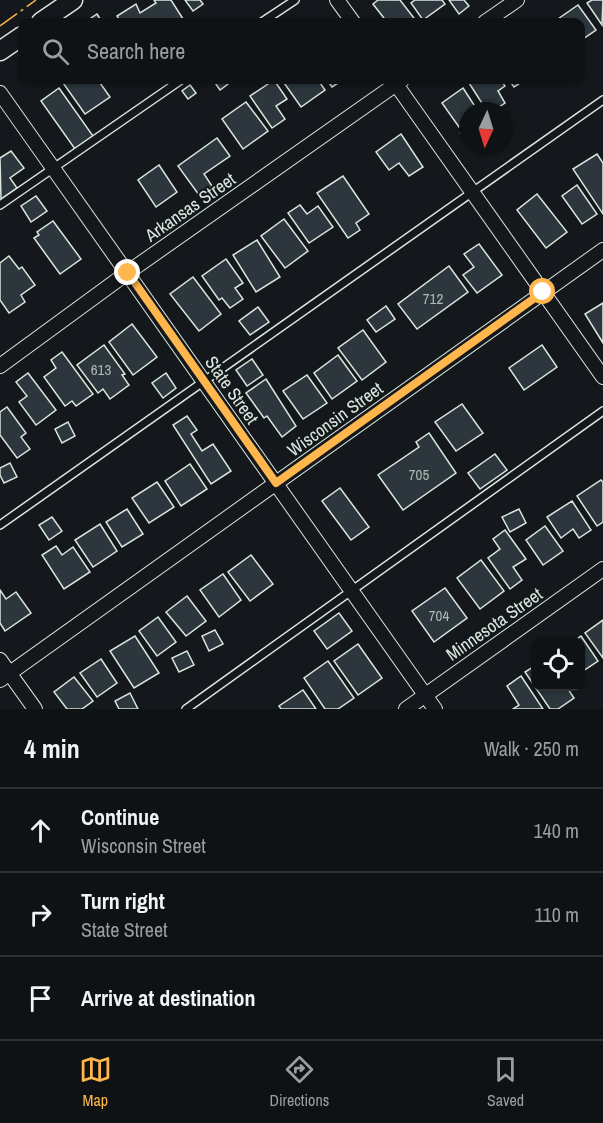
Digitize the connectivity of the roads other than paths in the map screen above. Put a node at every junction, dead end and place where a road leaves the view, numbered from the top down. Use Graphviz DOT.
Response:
graph roads {
  1 [pos="73,0"];
  2 [pos="295,0"];
  3 [pos="337,0"];
  4 [pos="517,0"];
  5 [pos="47,18"];
  6 [pos="268,18"];
  7 [pos="349,18"];
  8 [pos="491,18"];
  9 [pos="18,39"];
  10 [pos="0,51"];
  11 [pos="175,84"];
  12 [pos="393,84"];
  13 [pos="399,84"];
  14 [pos="0,93"];
  15 [pos="603,100"];
  16 [pos="53,168"];
  17 [pos="472,192"];
  18 [pos="0,206"];
  19 [pos="603,250"];
  20 [pos="128,273"];
  21 [pos="543,292"];
  22 [pos="0,366"];
  23 [pos="603,377"];
  24 [pos="204,381"];
  25 [pos="603,411"];
  26 [pos="276,483"];
  27 [pos="0,525"];
  28 [pos="603,569"];
  29 [pos="351,590"];
  30 [pos="0,660"];
  31 [pos="5,677"];
  32 [pos="425,695"];
  33 [pos="35,709"];
  34 [pos="186,709"];
  35 [pos="406,709"];
  36 [pos="435,709"];
  1 -- 5 [label="street"];
  2 -- 6 [label="lane"];
  3 -- 7 [label="street"];
  4 -- 8 [label="street"];
  9 -- 10 [label="street"];
  11 -- 16 [label="lane"];
  12 -- 20 [label="street, Arkansas Street"];
  13 -- 17 [label="street"];
  14 -- 16 [label="street, State Street"];
  15 -- 17 [label="lane"];
  16 -- 18 [label="lane"];
  16 -- 20 [label="street, State Street"];
  17 -- 21 [label="street"];
  17 -- 24 [label="lane"];
  19 -- 21 [label="street, Wisconsin Street"];
  20 -- 22 [label="street, Arkansas Street"];
  20 -- 24 [label="street, State Street"];
  21 -- 23 [label="street"];
  21 -- 26 [label="street, Wisconsin Street"];
  24 -- 26 [label="street, State Street"];
  24 -- 27 [label="lane"];
  25 -- 29 [label="lane"];
  26 -- 29 [label="street, State Street"];
  26 -- 31 [label="street, Wisconsin Street"];
  28 -- 32 [label="street, Minnesota Street"];
  29 -- 32 [label="street, State Street"];
  29 -- 34 [label="lane"];
  30 -- 31 [label="street"];
  31 -- 33 [label="street"];
  32 -- 35 [label="street, Minnesota Street"];
  32 -- 36 [label="street, State Street"];
}
